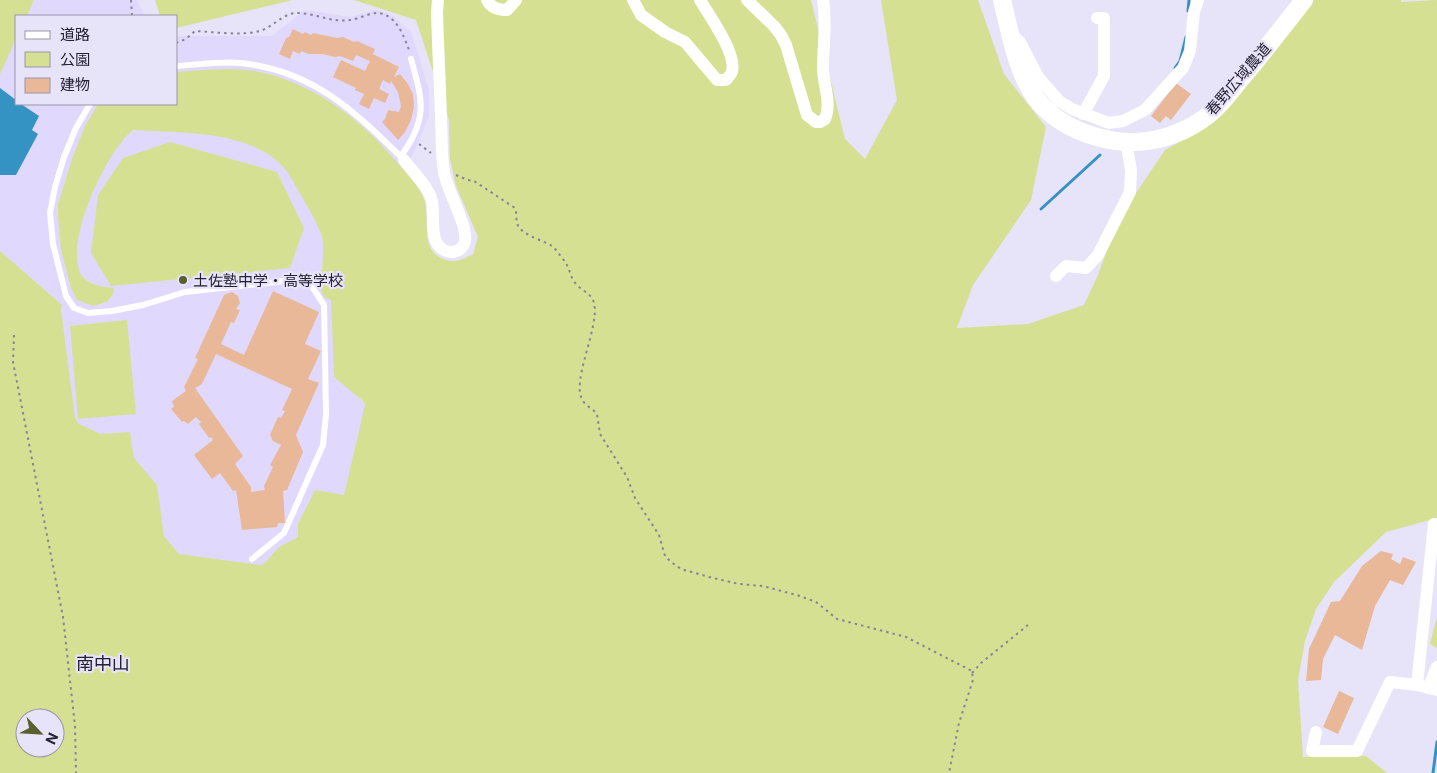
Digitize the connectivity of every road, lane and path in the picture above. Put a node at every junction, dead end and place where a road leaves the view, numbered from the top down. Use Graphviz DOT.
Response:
graph roads {
  1 [pos="131,0"];
  2 [pos="438,0"];
  3 [pos="487,0"];
  4 [pos="516,0"];
  5 [pos="633,0"];
  6 [pos="700,0"];
  7 [pos="747,0"];
  8 [pos="823,0"];
  9 [pos="1002,0"];
  10 [pos="1198,0"];
  11 [pos="1304,0"];
  12 [pos="132,15"];
  13 [pos="1098,18"];
  14 [pos="1011,34"];
  15 [pos="178,42"];
  16 [pos="411,59"];
  17 [pos="178,66"];
  18 [pos="89,105"];
  19 [pos="1083,114"];
  20 [pos="413,138"];
  21 [pos="1126,142"];
  22 [pos="431,154"];
  23 [pos="403,158"];
  24 [pos="454,174"];
  25 [pos="1056,276"];
  26 [pos="14,335"];
  27 [pos="1434,524"];
  28 [pos="252,559"];
  29 [pos="1028,625"];
  30 [pos="1437,668"];
  31 [pos="972,673"];
  32 [pos="1427,688"];
  33 [pos="1316,732"];
  34 [pos="76,773"];
  35 [pos="949,773"];
  1 -- 12 [label="path"];
  2 -- 23 [label="street"];
  3 -- 4 [label="street"];
  5 -- 6 [label="street"];
  7 -- 8 [label="street"];
  9 -- 14 [label="street, 春野広域農道"];
  10 -- 19 [label="street"];
  11 -- 21 [label="street, 春野広域農道"];
  13 -- 19 [label="street"];
  14 -- 19 [label="street"];
  14 -- 21 [label="street, 春野広域農道"];
  15 -- 16 [label="path"];
  16 -- 20 [label="lane"];
  17 -- 23 [label="lane"];
  18 -- 28 [label="lane"];
  20 -- 22 [label="path"];
  20 -- 23 [label="lane"];
  21 -- 25 [label="street"];
  24 -- 31 [label="path"];
  26 -- 34 [label="path"];
  27 -- 32 [label="street"];
  29 -- 31 [label="path"];
  30 -- 32 [label="street"];
  31 -- 35 [label="path"];
  32 -- 33 [label="street"];
}
